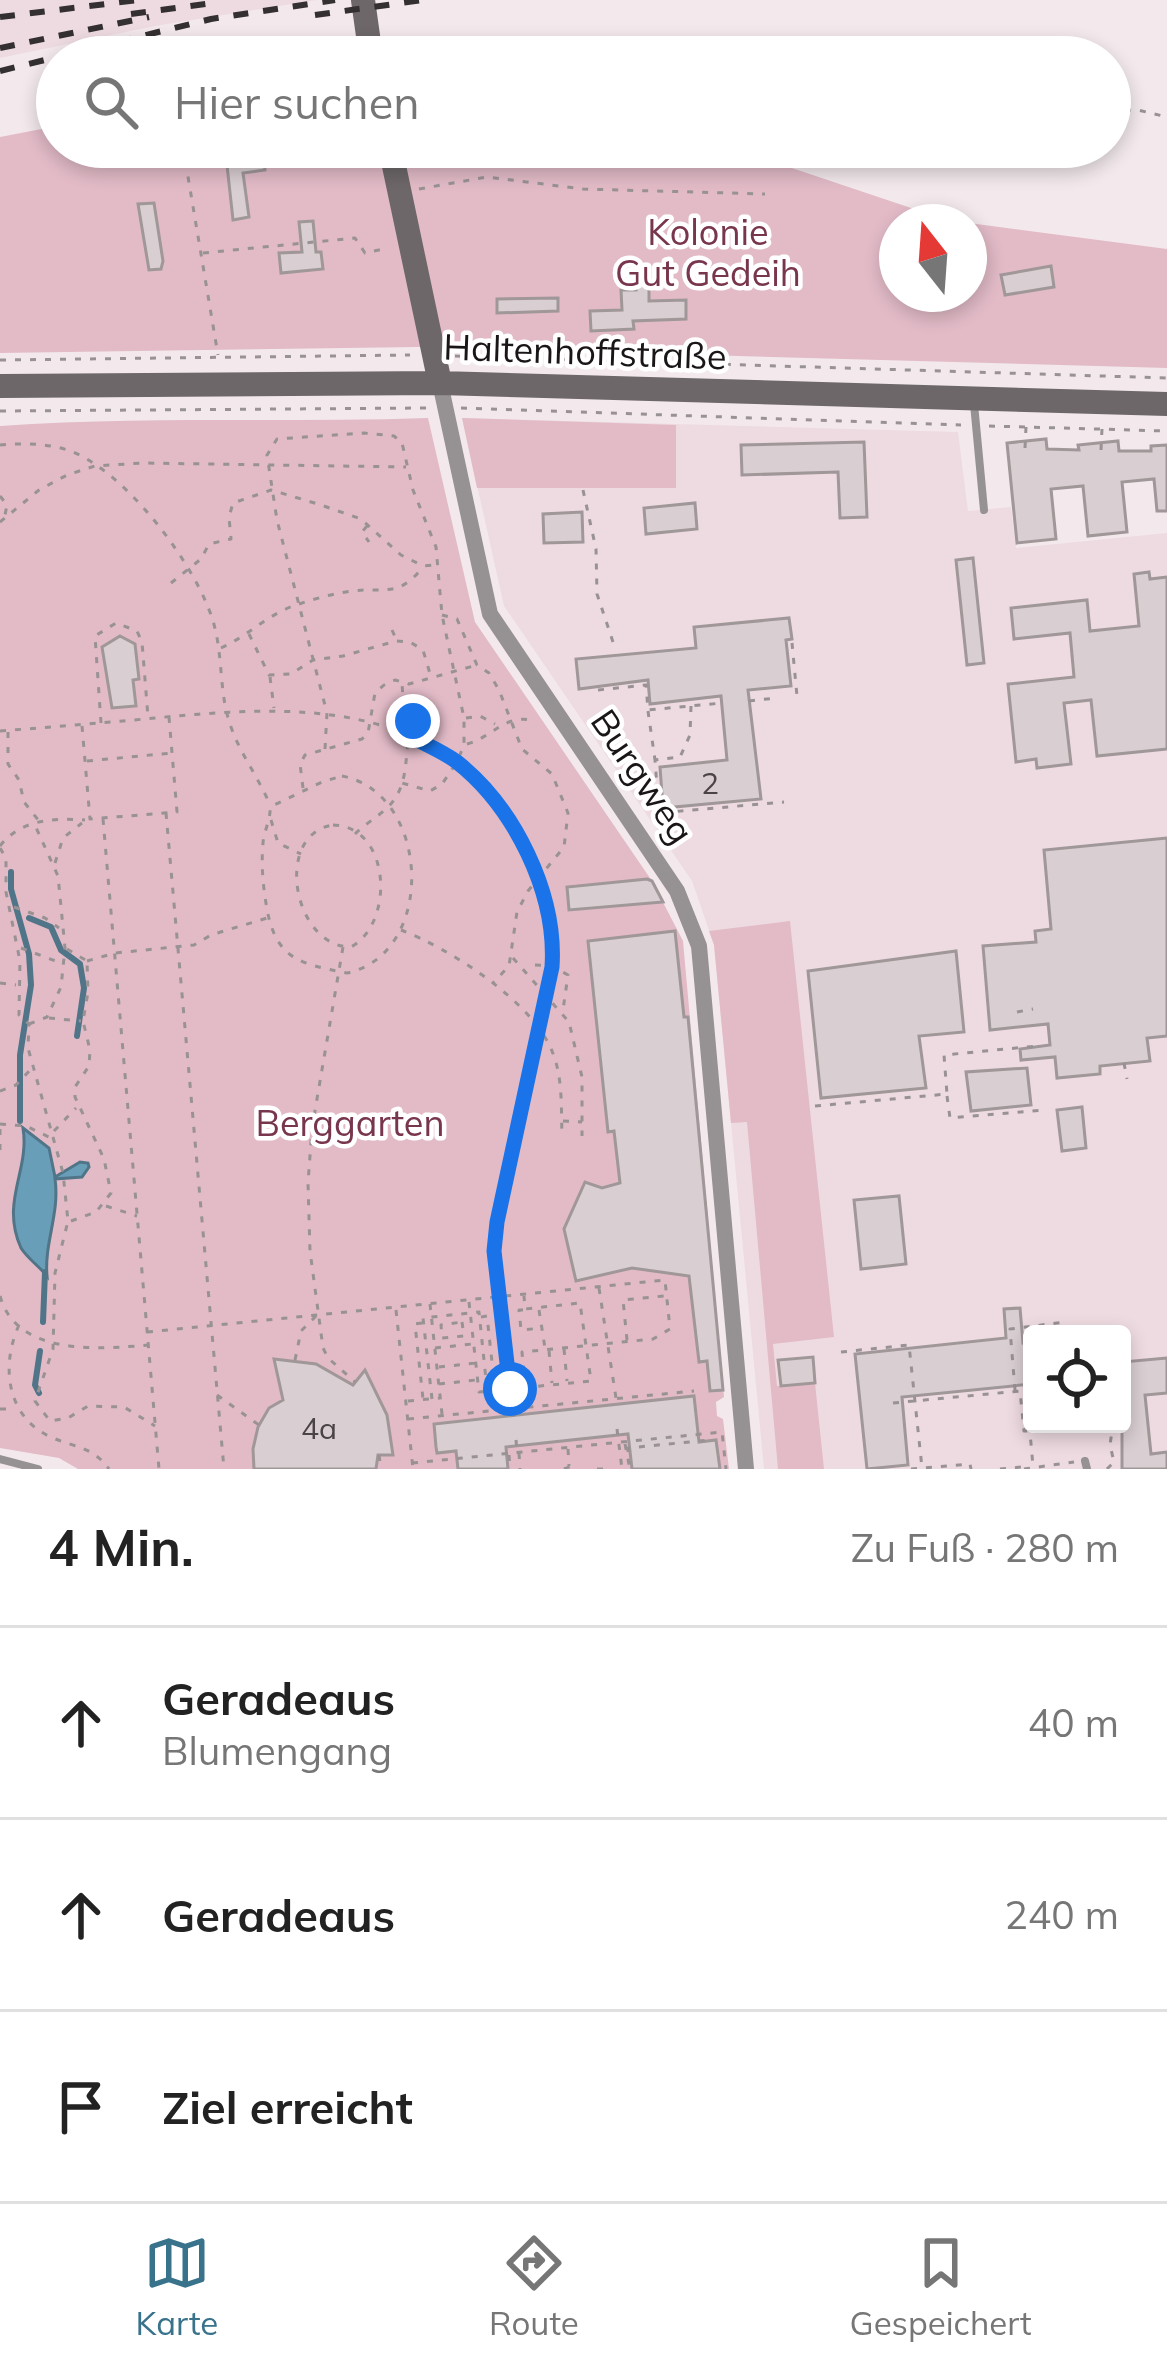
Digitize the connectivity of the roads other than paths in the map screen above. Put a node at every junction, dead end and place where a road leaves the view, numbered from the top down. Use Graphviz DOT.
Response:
graph roads {
  1 [pos="363,0"];
  2 [pos="368,36"];
  3 [pos="394,168"];
  4 [pos="0,386"];
  5 [pos="442,396"];
  6 [pos="974,398"];
  7 [pos="1167,404"];
  8 [pos="984,510"];
  9 [pos="0,1459"];
  10 [pos="38,1469"];
  11 [pos="746,1469"];
  1 -- 2 [label="street"];
  3 -- 5 [label="street, Burgweg"];
  4 -- 5 [label="street, Haltenhoffstraße"];
  5 -- 6 [label="street, Haltenhoffstraße"];
  5 -- 11 [label="street, Burgweg"];
  6 -- 7 [label="street, Haltenhoffstraße"];
  6 -- 8 [label="lane"];
  9 -- 10 [label="lane"];
}
